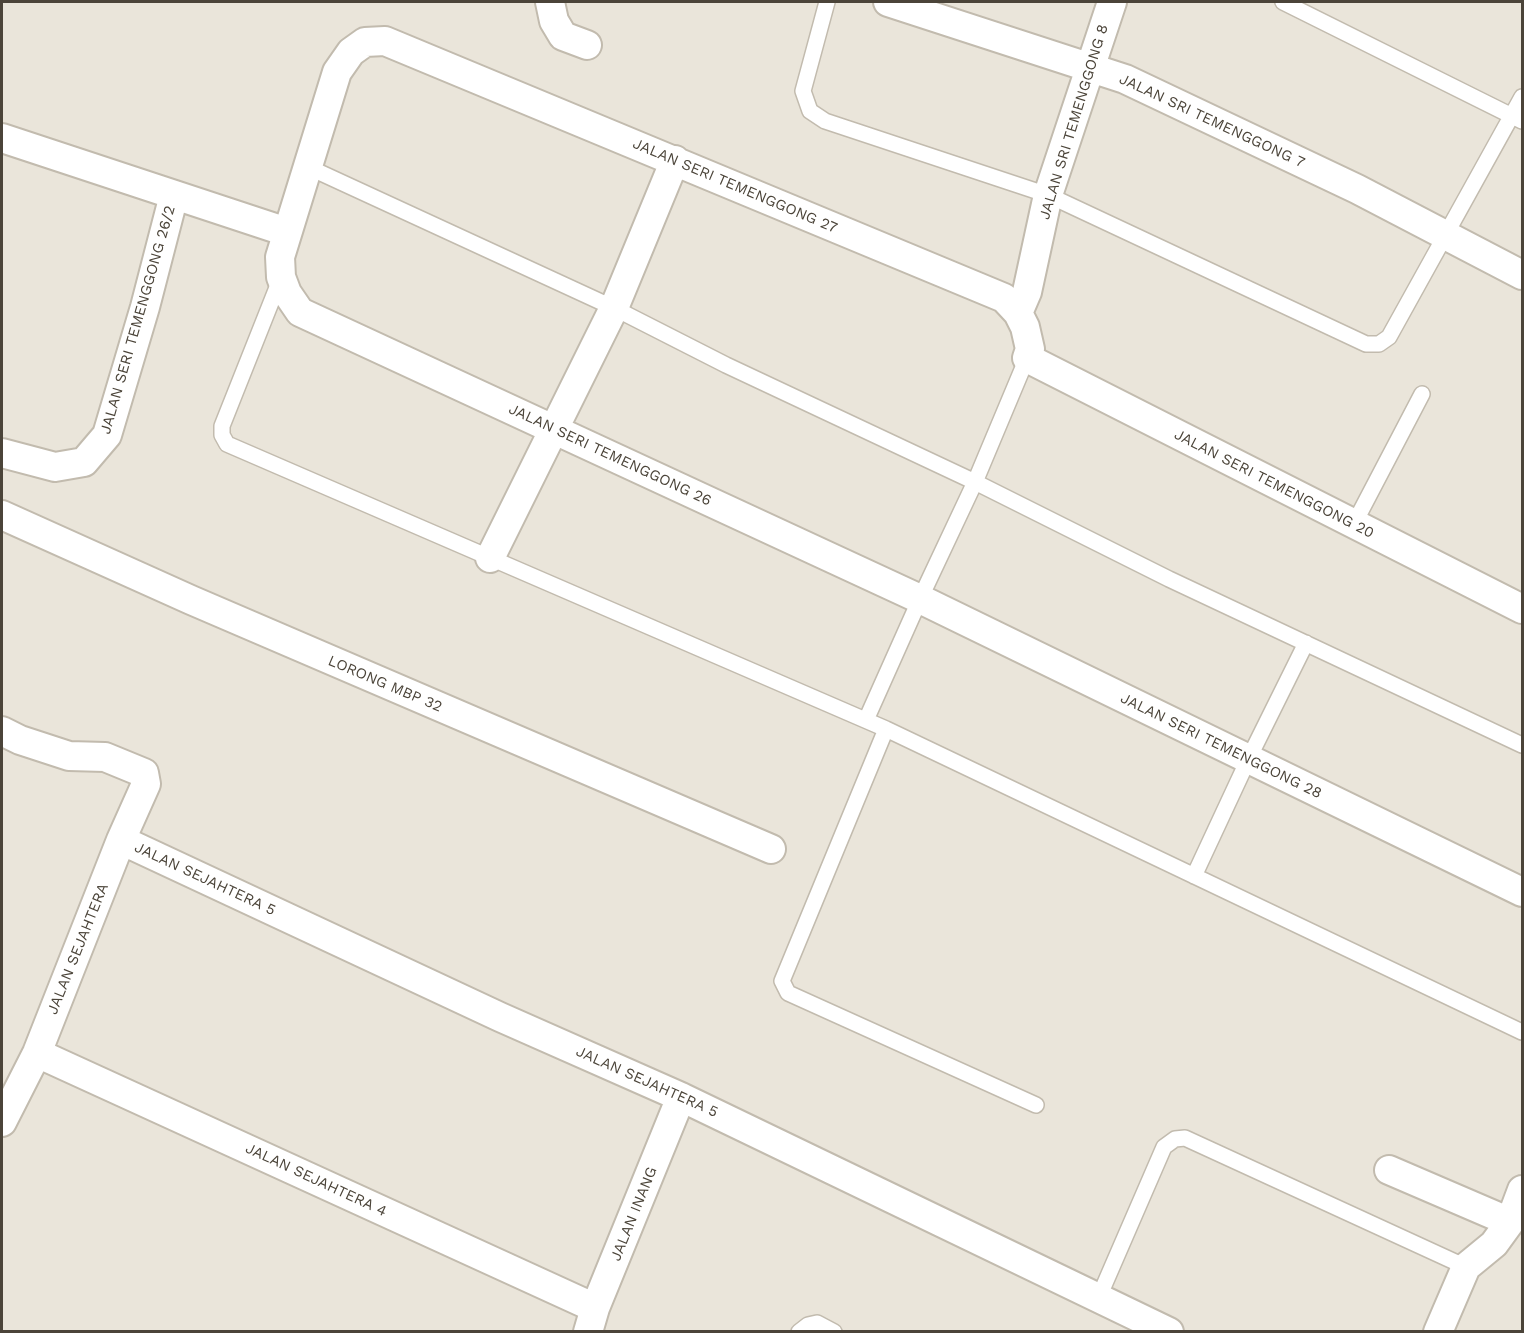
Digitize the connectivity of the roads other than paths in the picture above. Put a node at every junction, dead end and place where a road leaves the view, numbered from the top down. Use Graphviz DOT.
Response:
graph roads {
  1 [pos="550,2"];
  2 [pos="827,2"];
  3 [pos="888,2"];
  4 [pos="1112,2"];
  5 [pos="1283,2"];
  6 [pos="587,45"];
  7 [pos="1090,68"];
  8 [pos="1522,97"];
  9 [pos="1517,118"];
  10 [pos="2,138"];
  11 [pos="675,160"];
  12 [pos="308,167"];
  13 [pos="174,195"];
  14 [pos="1048,195"];
  15 [pos="287,232"];
  16 [pos="1446,236"];
  17 [pos="1522,274"];
  18 [pos="281,277"];
  19 [pos="614,308"];
  20 [pos="1018,313"];
  21 [pos="1027,358"];
  22 [pos="1422,394"];
  23 [pos="555,429"];
  24 [pos="2,453"];
  25 [pos="975,482"];
  26 [pos="2,515"];
  27 [pos="1354,524"];
  28 [pos="490,558"];
  29 [pos="920,598"];
  30 [pos="1522,609"];
  31 [pos="1306,643"];
  32 [pos="866,720"];
  33 [pos="886,729"];
  34 [pos="2,731"];
  35 [pos="1522,745"];
  36 [pos="1248,760"];
  37 [pos="121,840"];
  38 [pos="771,849"];
  39 [pos="1194,876"];
  40 [pos="1522,892"];
  41 [pos="1522,1032"];
  42 [pos="36,1053"];
  43 [pos="681,1097"];
  44 [pos="1036,1105"];
  45 [pos="2,1122"];
  46 [pos="1389,1170"];
  47 [pos="1522,1190"];
  48 [pos="1510,1222"];
  49 [pos="1466,1267"];
  50 [pos="1099,1297"];
  51 [pos="592,1320"];
  52 [pos="799,1332"];
  53 [pos="834,1332"];
  54 [pos="1169,1332"];
  55 [pos="1438,1332"];
  1 -- 6 [label="street"];
  2 -- 14 [label="lane"];
  3 -- 7 [label="street, JALAN SRI TEMENGGONG 7"];
  4 -- 7 [label="street, JALAN SRI TEMENGGONG 8"];
  5 -- 9 [label="lane"];
  7 -- 14 [label="street, JALAN SRI TEMENGGONG 8"];
  7 -- 16 [label="street, JALAN SRI TEMENGGONG 7"];
  8 -- 9 [label="lane"];
  9 -- 16 [label="lane"];
  10 -- 13 [label="street"];
  11 -- 12 [label="street, JALAN SERI TEMENGGONG 27"];
  11 -- 19 [label="street"];
  11 -- 20 [label="street, JALAN SERI TEMENGGONG 27"];
  12 -- 15 [label="street, JALAN SERI TEMENGGONG 27"];
  12 -- 19 [label="lane"];
  13 -- 15 [label="street"];
  13 -- 24 [label="street, JALAN SERI TEMENGGONG 26/2"];
  14 -- 16 [label="lane"];
  14 -- 20 [label="street, JALAN SRI TEMENGGONG 8"];
  15 -- 18 [label="street, JALAN SERI TEMENGGONG 27"];
  16 -- 17 [label="street, JALAN SRI TEMENGGONG 7"];
  18 -- 23 [label="street, JALAN SERI TEMENGGONG 26"];
  18 -- 28 [label="lane"];
  19 -- 23 [label="street"];
  19 -- 25 [label="lane"];
  20 -- 21 [label="street"];
  21 -- 25 [label="lane"];
  21 -- 27 [label="street, JALAN SERI TEMENGGONG 20"];
  22 -- 27 [label="lane"];
  23 -- 28 [label="street"];
  23 -- 29 [label="street, JALAN SERI TEMENGGONG 26"];
  25 -- 29 [label="lane"];
  25 -- 31 [label="lane"];
  26 -- 38 [label="street, LORONG MBP 32"];
  27 -- 30 [label="street, JALAN SERI TEMENGGONG 20"];
  28 -- 32 [label="lane"];
  29 -- 32 [label="lane"];
  29 -- 36 [label="street, JALAN SERI TEMENGGONG 28"];
  31 -- 35 [label="lane"];
  31 -- 36 [label="lane"];
  32 -- 33 [label="lane"];
  33 -- 39 [label="lane"];
  33 -- 44 [label="lane"];
  34 -- 37 [label="street, JALAN SEJAHTERA"];
  36 -- 39 [label="lane"];
  36 -- 40 [label="street, JALAN SERI TEMENGGONG 28"];
  37 -- 42 [label="street, JALAN SEJAHTERA"];
  37 -- 43 [label="street, JALAN SEJAHTERA 5"];
  39 -- 41 [label="lane"];
  42 -- 45 [label="street, JALAN SEJAHTERA"];
  42 -- 51 [label="street, JALAN SEJAHTERA 4"];
  43 -- 50 [label="street, JALAN SEJAHTERA 5"];
  43 -- 51 [label="street, JALAN INANG"];
  46 -- 48 [label="street"];
  47 -- 48 [label="street"];
  48 -- 49 [label="street"];
  49 -- 50 [label="lane"];
  49 -- 55 [label="street"];
  50 -- 54 [label="street, JALAN SEJAHTERA 5"];
  52 -- 53 [label="lane"];
}
